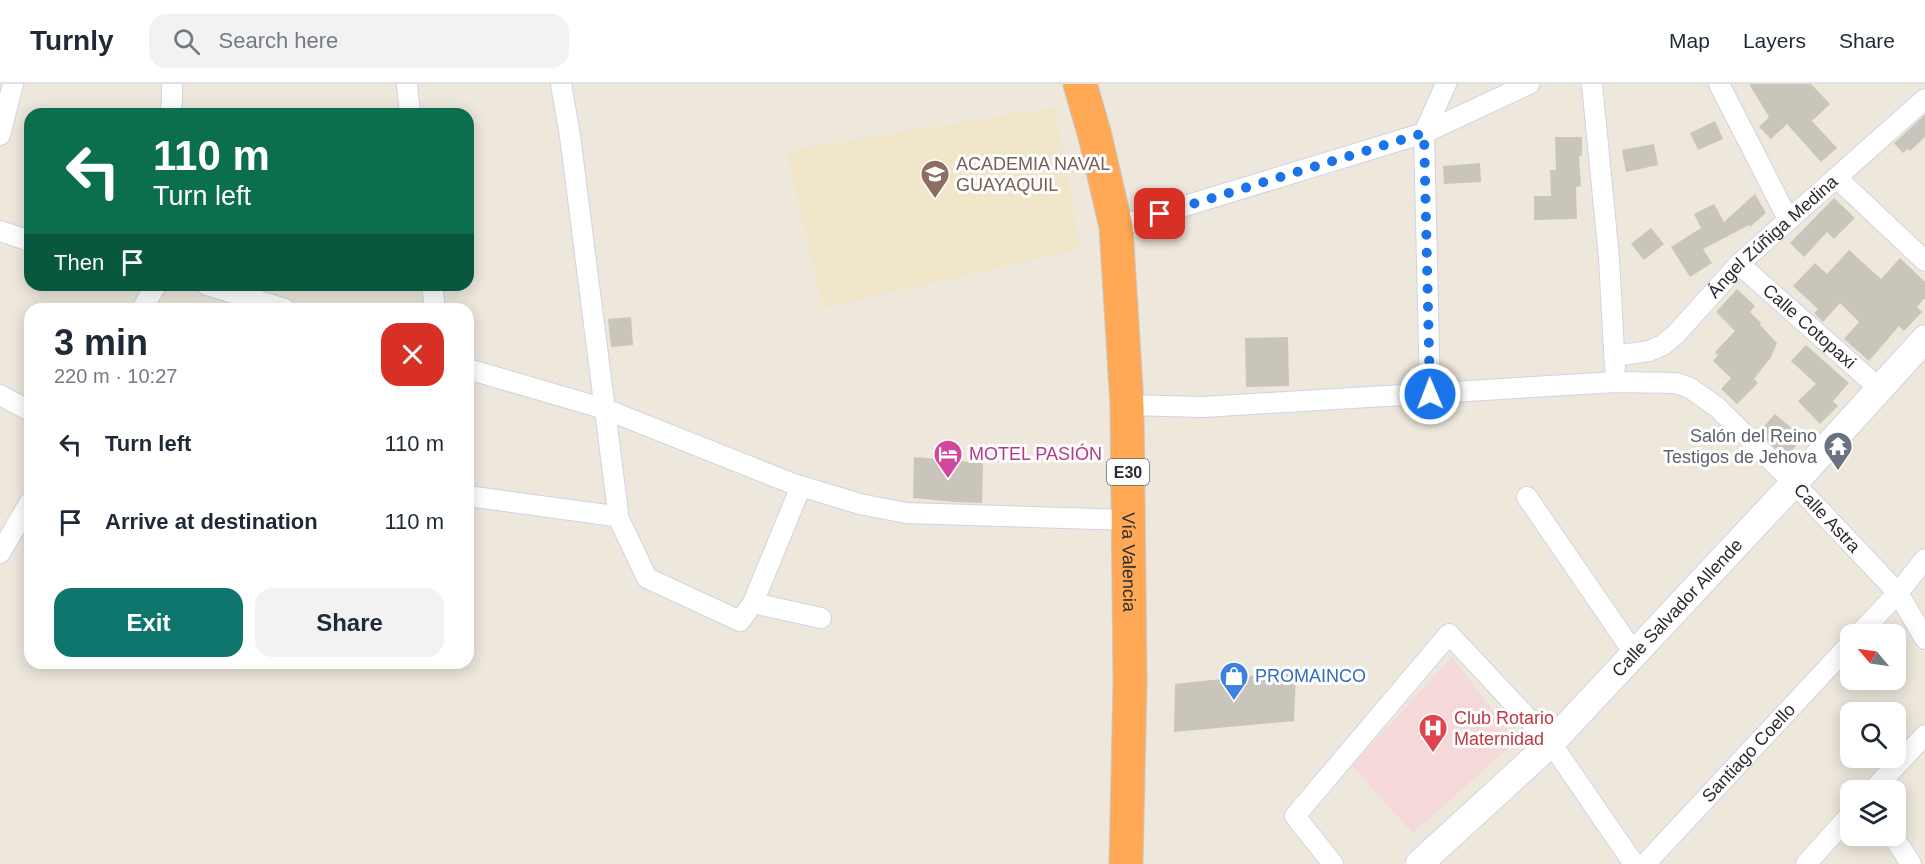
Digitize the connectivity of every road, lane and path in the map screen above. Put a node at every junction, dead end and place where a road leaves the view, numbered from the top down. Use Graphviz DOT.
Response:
graph roads {
  1 [pos="13,84"];
  2 [pos="172,84"];
  3 [pos="407,84"];
  4 [pos="561,84"];
  5 [pos="1080,84"];
  6 [pos="1446,84"];
  7 [pos="1529,84"];
  8 [pos="1592,84"];
  9 [pos="1719,84"];
  10 [pos="1925,99"];
  11 [pos="171,108"];
  12 [pos="409,108"];
  13 [pos="1424,133"];
  14 [pos="0,135"];
  15 [pos="1837,178"];
  16 [pos="1788,219"];
  17 [pos="1116,227"];
  18 [pos="0,231"];
  19 [pos="24,239"];
  20 [pos="1925,261"];
  21 [pos="1739,264"];
  22 [pos="226,291"];
  23 [pos="266,303"];
  24 [pos="1925,339"];
  25 [pos="1615,356"];
  26 [pos="474,371"];
  27 [pos="1616,382"];
  28 [pos="1880,389"];
  29 [pos="1430,394"];
  30 [pos="0,395"];
  31 [pos="1127,405"];
  32 [pos="24,408"];
  33 [pos="605,409"];
  34 [pos="1794,483"];
  35 [pos="801,486"];
  36 [pos="474,497"];
  37 [pos="1527,497"];
  38 [pos="24,511"];
  39 [pos="616,515"];
  40 [pos="1129,520"];
  41 [pos="0,553"];
  42 [pos="1925,559"];
  43 [pos="1898,593"];
  44 [pos="753,603"];
  45 [pos="821,618"];
  46 [pos="1869,624"];
  47 [pos="1925,639"];
  48 [pos="1634,653"];
  49 [pos="1840,655"];
  50 [pos="1925,735"];
  51 [pos="1551,743"];
  52 [pos="1882,780"];
  53 [pos="1840,826"];
  54 [pos="1899,846"];
  55 [pos="1126,864"];
  56 [pos="1333,864"];
  57 [pos="1419,864"];
  58 [pos="1634,864"];
  59 [pos="1645,864"];
  60 [pos="1806,864"];
  61 [pos="1911,864"];
  1 -- 14 [label="street"];
  2 -- 11 [label="street"];
  3 -- 12 [label="street"];
  4 -- 33 [label="street"];
  5 -- 17 [label="highway, Vía Valencia / E30"];
  6 -- 13 [label="street"];
  7 -- 13 [label="street"];
  8 -- 25 [label="street"];
  9 -- 16 [label="street"];
  10 -- 15 [label="street, Ángel Zúñiga Medina"];
  13 -- 17 [label="street"];
  13 -- 29 [label="street"];
  15 -- 16 [label="street, Ángel Zúñiga Medina"];
  15 -- 20 [label="street"];
  16 -- 21 [label="street, Ángel Zúñiga Medina"];
  17 -- 31 [label="highway, Vía Valencia / E30"];
  18 -- 19 [label="street"];
  21 -- 25 [label="street, Ángel Zúñiga Medina"];
  21 -- 28 [label="street, Calle Cotopaxi"];
  22 -- 23 [label="street"];
  24 -- 28 [label="street, Calle Salvador Allende"];
  25 -- 27 [label="street"];
  26 -- 33 [label="street"];
  27 -- 29 [label="street, Calle Astra"];
  27 -- 34 [label="street, Calle Astra"];
  28 -- 34 [label="street, Calle Salvador Allende"];
  29 -- 31 [label="street, Calle Astra"];
  30 -- 32 [label="street"];
  31 -- 40 [label="highway, Vía Valencia / E30"];
  33 -- 35 [label="street"];
  33 -- 39 [label="street"];
  34 -- 43 [label="street, Calle Astra"];
  34 -- 48 [label="street, Calle Salvador Allende"];
  35 -- 40 [label="street"];
  35 -- 44 [label="street"];
  36 -- 39 [label="street"];
  37 -- 48 [label="street"];
  38 -- 41 [label="street"];
  39 -- 44 [label="street"];
  40 -- 55 [label="highway, Vía Valencia / E30"];
  42 -- 43 [label="street"];
  43 -- 46 [label="street"];
  43 -- 47 [label="street, Calle Astra"];
  44 -- 45 [label="street"];
  48 -- 51 [label="street, Calle Salvador Allende"];
  49 -- 59 [label="street, Santiago Coello"];
  50 -- 52 [label="street"];
  51 -- 56 [label="street"];
  51 -- 57 [label="street, Calle Salvador Allende"];
  51 -- 58 [label="street"];
  53 -- 60 [label="street"];
  54 -- 61 [label="street"];
}
